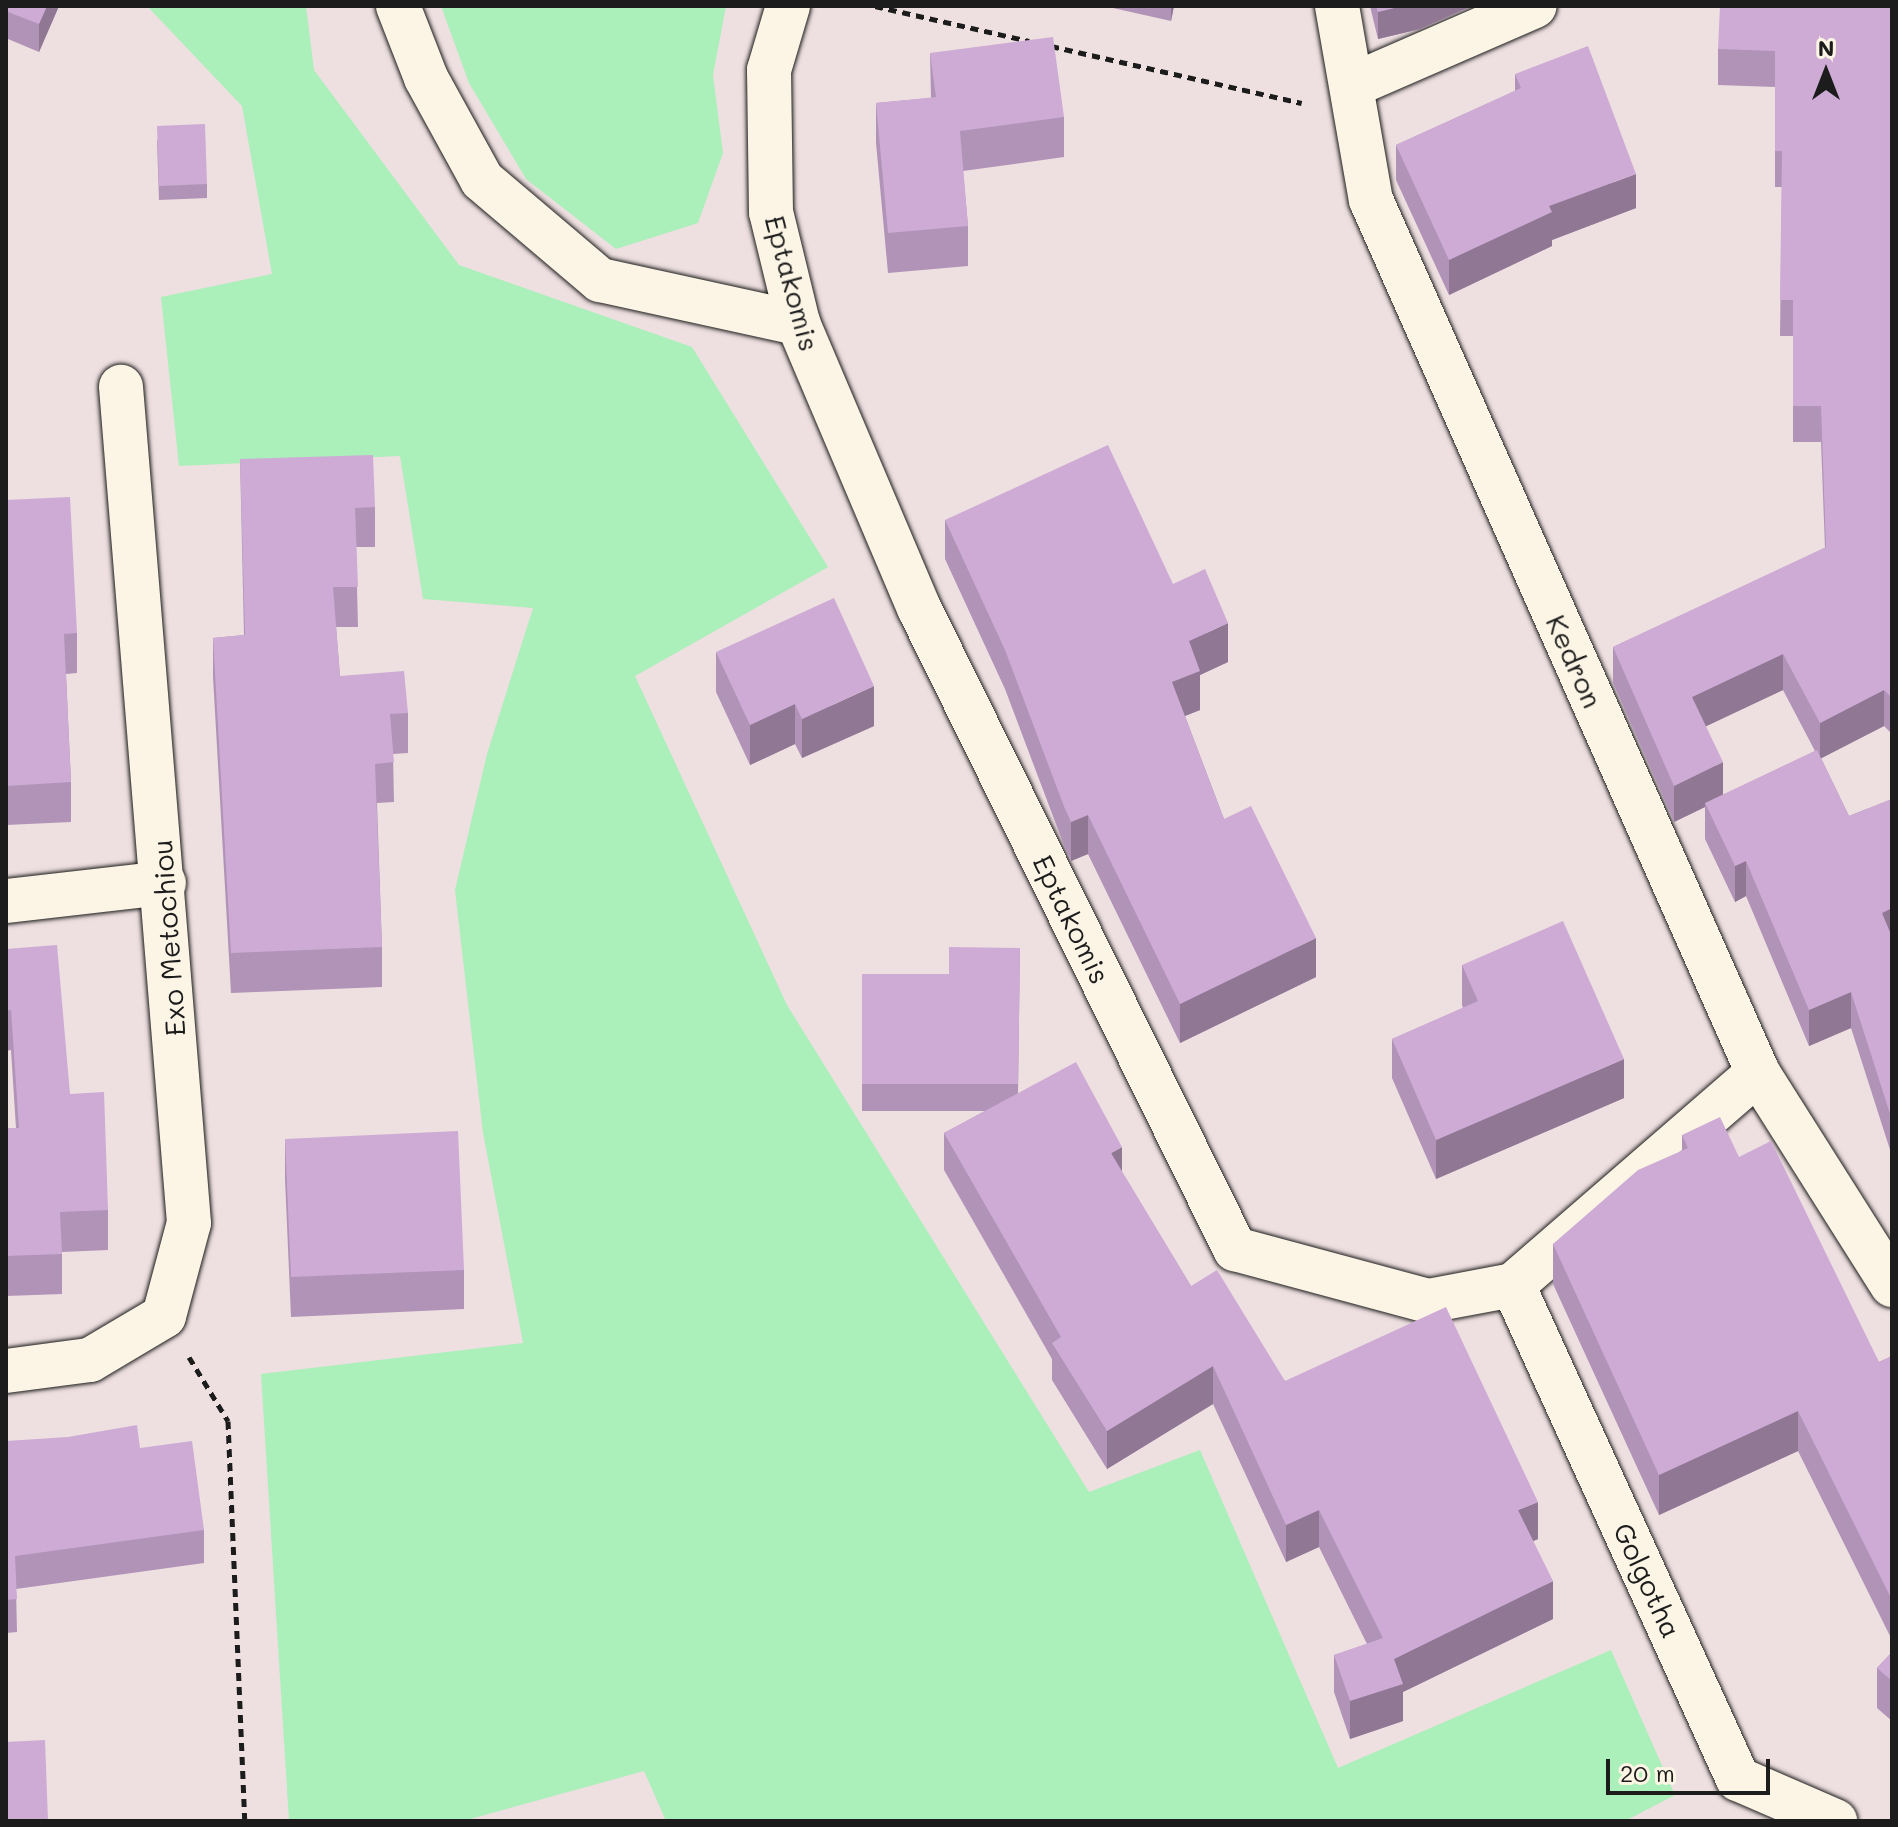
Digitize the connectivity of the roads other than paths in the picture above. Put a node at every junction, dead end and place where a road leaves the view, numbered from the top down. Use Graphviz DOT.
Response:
graph roads {
  1 [pos="398,6"];
  2 [pos="788,6"];
  3 [pos="1337,6"];
  4 [pos="1535,6"];
  5 [pos="1356,100"];
  6 [pos="798,323"];
  7 [pos="121,387"];
  8 [pos="164,883"];
  9 [pos="6,901"];
  10 [pos="1758,1073"];
  11 [pos="1513,1285"];
  12 [pos="1892,1285"];
  13 [pos="6,1371"];
  14 [pos="1835,1821"];
  1 -- 6 [label="street"];
  2 -- 6 [label="street, Eptakomis"];
  3 -- 5 [label="street, Kedron"];
  4 -- 5 [label="street"];
  5 -- 10 [label="street, Kedron"];
  6 -- 11 [label="street, Eptakomis"];
  7 -- 8 [label="street, Exo Metochiou"];
  8 -- 9 [label="street"];
  8 -- 13 [label="street, Exo Metochiou"];
  10 -- 11 [label="street"];
  10 -- 12 [label="street, Kedron"];
  11 -- 14 [label="street, Golgotha"];
}
